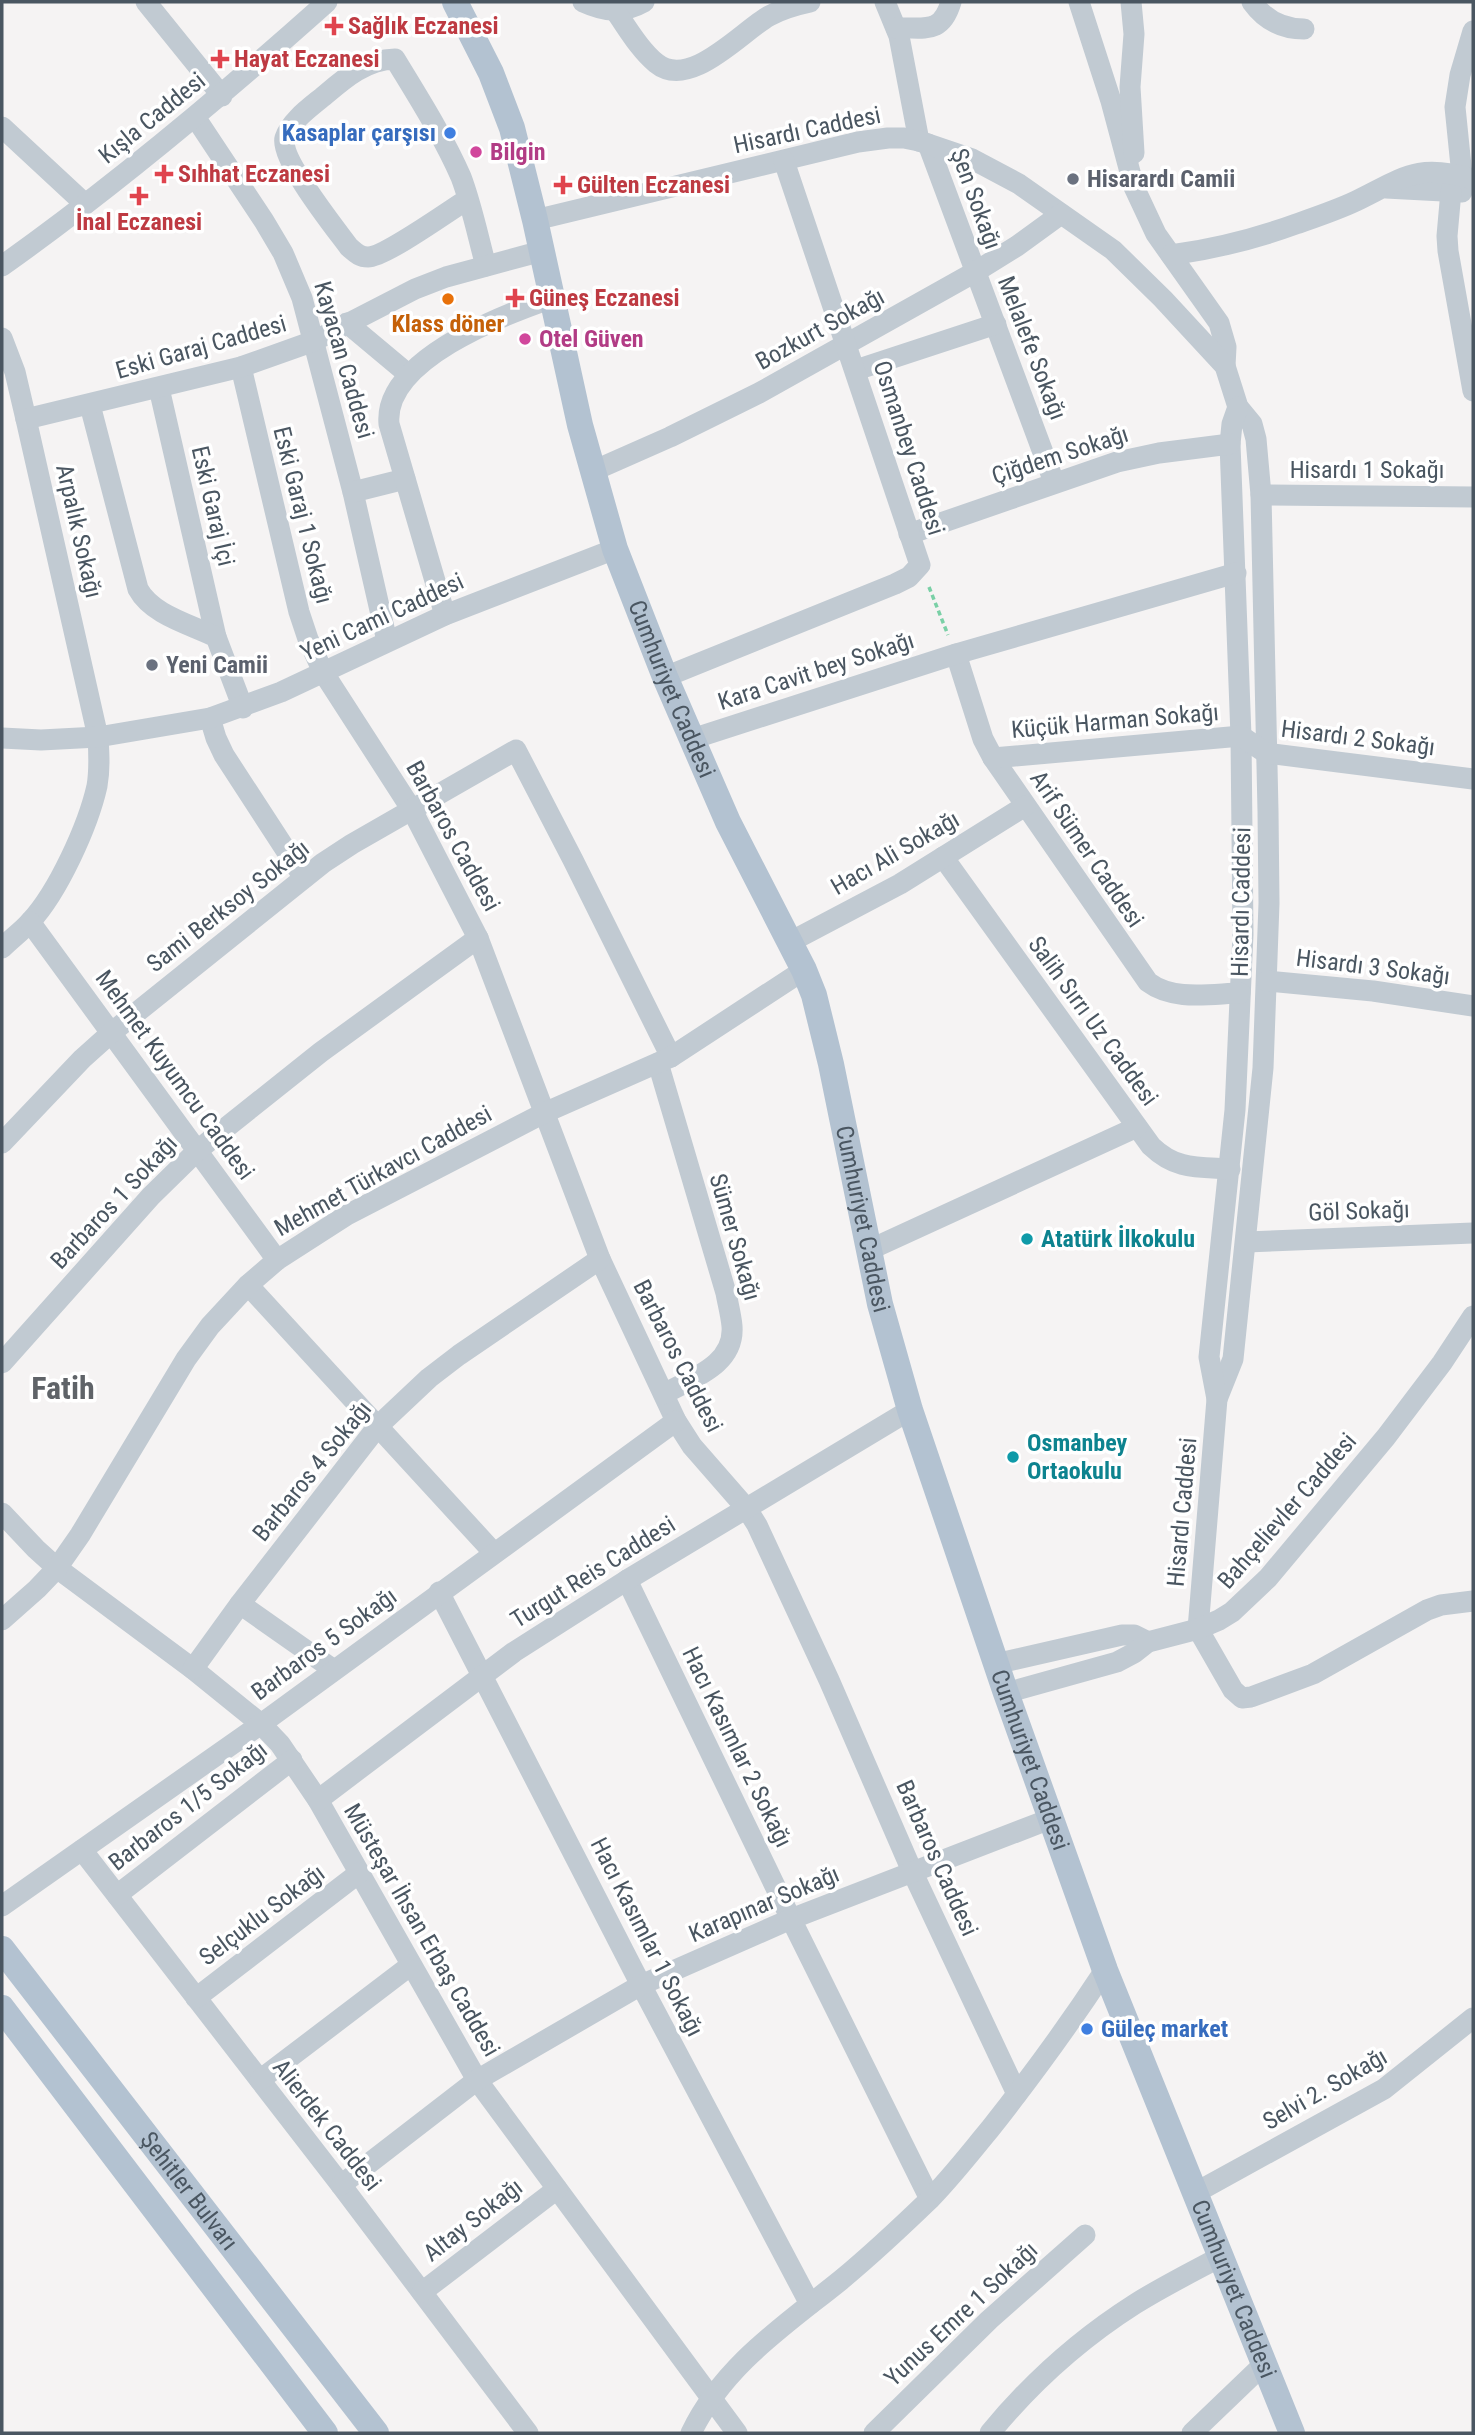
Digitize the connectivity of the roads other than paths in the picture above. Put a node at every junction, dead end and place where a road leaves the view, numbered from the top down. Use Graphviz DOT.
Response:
graph roads {
  1 [pos="146,2"];
  2 [pos="327,2"];
  3 [pos="455,2"];
  4 [pos="583,2"];
  5 [pos="644,2"];
  6 [pos="810,2"];
  7 [pos="885,2"];
  8 [pos="951,2"];
  9 [pos="1079,2"];
  10 [pos="1131,2"];
  11 [pos="1252,2"];
  12 [pos="616,12"];
  13 [pos="896,27"];
  14 [pos="1304,29"];
  15 [pos="1473,31"];
  16 [pos="222,96"];
  17 [pos="195,117"];
  18 [pos="2,127"];
  19 [pos="924,142"];
  20 [pos="784,161"];
  21 [pos="1465,185"];
  22 [pos="1134,187"];
  23 [pos="468,199"];
  24 [pos="86,204"];
  25 [pos="1061,214"];
  26 [pos="535,220"];
  27 [pos="541,251"];
  28 [pos="1171,255"];
  29 [pos="2,266"];
  30 [pos="486,266"];
  31 [pos="975,272"];
  32 [pos="552,298"];
  33 [pos="347,323"];
  34 [pos="996,324"];
  35 [pos="2,338"];
  36 [pos="314,341"];
  37 [pos="847,344"];
  38 [pos="1225,366"];
  39 [pos="241,367"];
  40 [pos="856,370"];
  41 [pos="408,374"];
  42 [pos="159,388"];
  43 [pos="1473,391"];
  44 [pos="90,405"];
  45 [pos="1238,407"];
  46 [pos="26,419"];
  47 [pos="1230,444"];
  48 [pos="593,471"];
  49 [pos="405,479"];
  50 [pos="1054,482"];
  51 [pos="353,492"];
  52 [pos="1261,495"];
  53 [pos="1473,497"];
  54 [pos="909,534"];
  55 [pos="615,549"];
  56 [pos="1236,573"];
  57 [pos="445,615"];
  58 [pos="216,637"];
  59 [pos="387,641"];
  60 [pos="956,654"];
  61 [pos="323,673"];
  62 [pos="665,677"];
  63 [pos="243,708"];
  64 [pos="211,719"];
  65 [pos="1241,736"];
  66 [pos="98,737"];
  67 [pos="2,738"];
  68 [pos="692,739"];
  69 [pos="516,750"];
  70 [pos="1266,753"];
  71 [pos="993,758"];
  72 [pos="1473,779"];
  73 [pos="1025,806"];
  74 [pos="412,810"];
  75 [pos="943,857"];
  76 [pos="304,878"];
  77 [pos="30,922"];
  78 [pos="478,938"];
  79 [pos="790,942"];
  80 [pos="2,947"];
  81 [pos="804,970"];
  82 [pos="1266,981"];
  83 [pos="1240,993"];
  84 [pos="1473,1006"];
  85 [pos="111,1033"];
  86 [pos="664,1060"];
  87 [pos="544,1112"];
  88 [pos="1137,1127"];
  89 [pos="2,1143"];
  90 [pos="198,1150"];
  91 [pos="1230,1169"];
  92 [pos="1473,1233"];
  93 [pos="1247,1242"];
  94 [pos="869,1250"];
  95 [pos="600,1259"];
  96 [pos="277,1260"];
  97 [pos="248,1285"];
  98 [pos="1473,1316"];
  99 [pos="2,1363"];
  100 [pos="664,1394"];
  101 [pos="1217,1399"];
  102 [pos="910,1410"];
  103 [pos="676,1421"];
  104 [pos="378,1426"];
  105 [pos="747,1509"];
  106 [pos="2,1513"];
  107 [pos="494,1553"];
  108 [pos="57,1568"];
  109 [pos="627,1580"];
  110 [pos="439,1592"];
  111 [pos="1473,1601"];
  112 [pos="240,1604"];
  113 [pos="2,1620"];
  114 [pos="1198,1629"];
  115 [pos="1148,1642"];
  116 [pos="995,1664"];
  117 [pos="193,1669"];
  118 [pos="334,1670"];
  119 [pos="483,1674"];
  120 [pos="1006,1693"];
  121 [pos="261,1724"];
  122 [pos="292,1760"];
  123 [pos="318,1800"];
  124 [pos="1050,1819"];
  125 [pos="82,1850"];
  126 [pos="912,1871"];
  127 [pos="359,1873"];
  128 [pos="117,1895"];
  129 [pos="2,1906"];
  130 [pos="791,1919"];
  131 [pos="2,1949"];
  132 [pos="411,1965"];
  133 [pos="1105,1970"];
  134 [pos="641,1985"];
  135 [pos="197,1998"];
  136 [pos="2,2008"];
  137 [pos="1473,2018"];
  138 [pos="260,2080"];
  139 [pos="478,2080"];
  140 [pos="1017,2094"];
  141 [pos="341,2185"];
  142 [pos="557,2189"];
  143 [pos="1195,2193"];
  144 [pos="930,2199"];
  145 [pos="1085,2235"];
  146 [pos="1220,2257"];
  147 [pos="422,2292"];
  148 [pos="810,2304"];
  149 [pos="1264,2364"];
  150 [pos="710,2398"];
  151 [pos="325,2433"];
  152 [pos="376,2433"];
  153 [pos="528,2433"];
  154 [pos="691,2433"];
  155 [pos="737,2433"];
  156 [pos="874,2433"];
  157 [pos="990,2433"];
  158 [pos="1192,2433"];
  159 [pos="1292,2433"];
  1 -- 16 [label="street"];
  2 -- 16 [label="street, Kışla Caddesi"];
  3 -- 26 [label="main road, Cumhuriyet Caddesi"];
  4 -- 12 [label="street"];
  5 -- 12 [label="street"];
  6 -- 12 [label="street"];
  7 -- 13 [label="street, Şen Sokağı"];
  8 -- 13 [label="street"];
  9 -- 22 [label="street"];
  10 -- 22 [label="street"];
  11 -- 14 [label="street"];
  13 -- 19 [label="street, Şen Sokağı"];
  15 -- 21 [label="street"];
  16 -- 17 [label="street, Kışla Caddesi"];
  17 -- 24 [label="street, Kışla Caddesi"];
  17 -- 36 [label="street, Kayacan Caddesi"];
  18 -- 24 [label="street"];
  19 -- 20 [label="street, Hisardı Caddesi"];
  19 -- 25 [label="street, Hisardı Caddesi"];
  19 -- 31 [label="street, Şen Sokağı"];
  20 -- 26 [label="street, Hisardı Caddesi"];
  20 -- 37 [label="street, Osmanbey Caddesi"];
  21 -- 28 [label="street"];
  21 -- 43 [label="street"];
  22 -- 28 [label="street"];
  23 -- 23 [label="street"];
  23 -- 30 [label="street"];
  24 -- 29 [label="street, Kışla Caddesi"];
  25 -- 31 [label="street, Bozkurt Sokağı"];
  25 -- 38 [label="street, Hisardı Caddesi"];
  26 -- 27 [label="main road, Cumhuriyet Caddesi"];
  27 -- 30 [label="street, Eski Garaj Caddesi"];
  27 -- 32 [label="main road, Cumhuriyet Caddesi"];
  28 -- 38 [label="street"];
  30 -- 33 [label="street, Eski Garaj Caddesi"];
  31 -- 34 [label="street, Melalefe Sokağı"];
  31 -- 37 [label="street, Bozkurt Sokağı"];
  32 -- 41 [label="street"];
  32 -- 48 [label="main road, Cumhuriyet Caddesi"];
  33 -- 36 [label="street, Eski Garaj Caddesi"];
  33 -- 41 [label="street"];
  34 -- 40 [label="street"];
  34 -- 50 [label="street, Melalefe Sokağı"];
  35 -- 46 [label="street, Arpalık Sokağı"];
  36 -- 39 [label="street, Eski Garaj Caddesi"];
  36 -- 51 [label="street, Kayacan Caddesi"];
  37 -- 40 [label="street, Osmanbey Caddesi"];
  37 -- 48 [label="street, Bozkurt Sokağı"];
  38 -- 45 [label="street, Hisardı Caddesi"];
  39 -- 42 [label="street, Eski Garaj Caddesi"];
  39 -- 61 [label="street, Eski Garaj 1 Sokağı"];
  40 -- 54 [label="street, Osmanbey Caddesi"];
  41 -- 49 [label="street"];
  42 -- 44 [label="street, Eski Garaj Caddesi"];
  42 -- 58 [label="street, Eski Garaj İçi"];
  44 -- 46 [label="street, Eski Garaj Caddesi"];
  44 -- 58 [label="street"];
  45 -- 47 [label="street, Hisardı Caddesi"];
  45 -- 52 [label="street, Hisardı Caddesi"];
  46 -- 66 [label="street, Arpalık Sokağı"];
  47 -- 50 [label="street, Çiğdem Sokağı"];
  47 -- 56 [label="street, Hisardı Caddesi"];
  48 -- 55 [label="main road, Cumhuriyet Caddesi"];
  49 -- 51 [label="street"];
  49 -- 57 [label="street"];
  50 -- 54 [label="street, Çiğdem Sokağı"];
  51 -- 59 [label="street, Kayacan Caddesi"];
  52 -- 53 [label="street, Hisardı 1 Sokağı"];
  52 -- 70 [label="street, Hisardı Caddesi"];
  54 -- 62 [label="street, Osmanbey Caddesi"];
  55 -- 57 [label="street, Yeni Cami Caddesi"];
  55 -- 62 [label="main road, Cumhuriyet Caddesi"];
  56 -- 60 [label="street, Kara Cavit bey Sokağı"];
  56 -- 65 [label="street, Hisardı Caddesi"];
  57 -- 59 [label="street, Yeni Cami Caddesi"];
  58 -- 63 [label="street, Eski Garaj İçi"];
  59 -- 61 [label="street, Yeni Cami Caddesi"];
  60 -- 68 [label="street, Kara Cavit bey Sokağı"];
  60 -- 71 [label="street, Arif Sümer Caddesi"];
  61 -- 63 [label="street, Yeni Cami Caddesi"];
  61 -- 74 [label="street, Barbaros Caddesi"];
  62 -- 68 [label="main road, Cumhuriyet Caddesi"];
  63 -- 64 [label="street, Yeni Cami Caddesi"];
  64 -- 66 [label="street, Yeni Cami Caddesi"];
  64 -- 76 [label="street"];
  65 -- 70 [label="street, Hisardı 2 Sokağı"];
  65 -- 71 [label="street, Küçük Harman Sokağı"];
  65 -- 83 [label="street, Hisardı Caddesi"];
  66 -- 67 [label="street, Yeni Cami Caddesi"];
  66 -- 77 [label="street, Arpalık Sokağı"];
  68 -- 79 [label="main road, Cumhuriyet Caddesi"];
  69 -- 74 [label="street, Sami Berksoy Sokağı"];
  69 -- 86 [label="street, Sümer Sokağı"];
  70 -- 72 [label="street, Hisardı 2 Sokağı"];
  70 -- 82 [label="street, Hisardı Caddesi"];
  71 -- 73 [label="street, Arif Sümer Caddesi"];
  73 -- 75 [label="street, Hacı Ali Sokağı"];
  73 -- 83 [label="street, Arif Sümer Caddesi"];
  74 -- 76 [label="street, Sami Berksoy Sokağı"];
  74 -- 78 [label="street, Barbaros Caddesi"];
  75 -- 79 [label="street, Hacı Ali Sokağı"];
  75 -- 88 [label="street, Salih Sırrı Uz Caddesi"];
  76 -- 85 [label="street, Sami Berksoy Sokağı"];
  77 -- 80 [label="street, Arpalık Sokağı"];
  77 -- 85 [label="street, Mehmet Kuyumcu Caddesi"];
  78 -- 87 [label="street, Barbaros Caddesi"];
  78 -- 90 [label="street, Barbaros 1 Sokağı"];
  79 -- 81 [label="main road, Cumhuriyet Caddesi"];
  81 -- 86 [label="street, Mehmet Türkavcı Caddesi"];
  81 -- 94 [label="main road, Cumhuriyet Caddesi"];
  82 -- 84 [label="street, Hisardı 3 Sokağı"];
  82 -- 93 [label="street, Hisardı Caddesi"];
  83 -- 91 [label="street, Hisardı Caddesi"];
  85 -- 89 [label="street, Sami Berksoy Sokağı"];
  85 -- 90 [label="street, Mehmet Kuyumcu Caddesi"];
  86 -- 87 [label="street, Mehmet Türkavcı Caddesi"];
  86 -- 100 [label="street, Sümer Sokağı"];
  87 -- 95 [label="street, Barbaros Caddesi"];
  87 -- 96 [label="street, Mehmet Türkavcı Caddesi"];
  88 -- 91 [label="street, Salih Sırrı Uz Caddesi"];
  88 -- 94 [label="street"];
  90 -- 96 [label="street, Mehmet Kuyumcu Caddesi"];
  90 -- 99 [label="street, Barbaros 1 Sokağı"];
  91 -- 101 [label="street, Hisardı Caddesi"];
  92 -- 93 [label="street, Göl Sokağı"];
  93 -- 101 [label="street, Hisardı Caddesi"];
  94 -- 102 [label="main road, Cumhuriyet Caddesi"];
  95 -- 100 [label="street, Barbaros Caddesi"];
  95 -- 104 [label="street, Barbaros 4 Sokağı"];
  96 -- 97 [label="street, Mehmet Türkavcı Caddesi"];
  97 -- 104 [label="street"];
  97 -- 108 [label="street, Mehmet Türkavcı Caddesi"];
  98 -- 114 [label="street, Bahçelievler Caddesi"];
  100 -- 103 [label="street, Barbaros Caddesi"];
  101 -- 114 [label="street, Hisardı Caddesi"];
  102 -- 105 [label="street, Turgut Reis Caddesi"];
  102 -- 116 [label="main road, Cumhuriyet Caddesi"];
  103 -- 105 [label="street, Barbaros Caddesi"];
  103 -- 107 [label="street, Barbaros 5 Sokağı"];
  104 -- 107 [label="street"];
  104 -- 112 [label="street, Barbaros 4 Sokağı"];
  105 -- 109 [label="street, Turgut Reis Caddesi"];
  105 -- 126 [label="street, Barbaros Caddesi"];
  106 -- 108 [label="street, Müsteşar İhsan Erbaş Caddesi"];
  107 -- 110 [label="street, Barbaros 5 Sokağı"];
  108 -- 113 [label="street, Mehmet Türkavcı Caddesi"];
  108 -- 117 [label="street, Müsteşar İhsan Erbaş Caddesi"];
  109 -- 119 [label="street, Turgut Reis Caddesi"];
  109 -- 130 [label="street, Hacı Kasımlar 2 Sokağı"];
  110 -- 118 [label="street, Barbaros 5 Sokağı"];
  110 -- 119 [label="street, Hacı Kasımlar 1 Sokağı"];
  111 -- 114 [label="street"];
  112 -- 117 [label="street, Barbaros 4 Sokağı"];
  112 -- 118 [label="street"];
  114 -- 115 [label="street, Bahçelievler Caddesi"];
  115 -- 116 [label="street"];
  115 -- 120 [label="street, Bahçelievler Caddesi"];
  116 -- 120 [label="main road, Cumhuriyet Caddesi"];
  117 -- 121 [label="street, Müsteşar İhsan Erbaş Caddesi"];
  118 -- 121 [label="street, Barbaros 5 Sokağı"];
  119 -- 123 [label="street, Turgut Reis Caddesi"];
  119 -- 134 [label="street, Hacı Kasımlar 1 Sokağı"];
  120 -- 124 [label="main road, Cumhuriyet Caddesi"];
  121 -- 122 [label="street, Müsteşar İhsan Erbaş Caddesi"];
  121 -- 125 [label="street, Barbaros 5 Sokağı"];
  122 -- 123 [label="street, Müsteşar İhsan Erbaş Caddesi"];
  122 -- 128 [label="street, Barbaros 1/5 Sokağı"];
  123 -- 127 [label="street, Müsteşar İhsan Erbaş Caddesi"];
  124 -- 126 [label="street, Karapınar Sokağı"];
  124 -- 133 [label="main road, Cumhuriyet Caddesi"];
  125 -- 128 [label="street, Alierdek Caddesi"];
  125 -- 129 [label="street, Barbaros 5 Sokağı"];
  126 -- 130 [label="street, Karapınar Sokağı"];
  126 -- 140 [label="street, Barbaros Caddesi"];
  127 -- 132 [label="street, Müsteşar İhsan Erbaş Caddesi"];
  127 -- 135 [label="street, Selçuklu Sokağı"];
  128 -- 135 [label="street, Alierdek Caddesi"];
  130 -- 134 [label="street, Karapınar Sokağı"];
  130 -- 144 [label="street, Hacı Kasımlar 2 Sokağı"];
  131 -- 152 [label="main road, Şehitler Bulvarı"];
  132 -- 138 [label="street"];
  132 -- 139 [label="street, Müsteşar İhsan Erbaş Caddesi"];
  133 -- 140 [label="street"];
  133 -- 143 [label="main road, Cumhuriyet Caddesi"];
  134 -- 139 [label="street, Karapınar Sokağı"];
  134 -- 148 [label="street, Hacı Kasımlar 1 Sokağı"];
  135 -- 138 [label="street, Alierdek Caddesi"];
  136 -- 151 [label="main road, Şehitler Bulvarı"];
  137 -- 143 [label="street, Selvi 2. Sokağı"];
  138 -- 141 [label="street, Alierdek Caddesi"];
  139 -- 141 [label="street, Karapınar Sokağı"];
  139 -- 142 [label="street, Müsteşar İhsan Erbaş Caddesi"];
  140 -- 144 [label="street"];
  141 -- 147 [label="street, Alierdek Caddesi"];
  142 -- 147 [label="street, Altay Sokağı"];
  142 -- 150 [label="street, Müsteşar İhsan Erbaş Caddesi"];
  143 -- 146 [label="main road, Cumhuriyet Caddesi"];
  144 -- 148 [label="street"];
  145 -- 156 [label="street, Yunus Emre 1 Sokağı"];
  146 -- 149 [label="main road, Cumhuriyet Caddesi"];
  146 -- 157 [label="street"];
  147 -- 153 [label="street, Alierdek Caddesi"];
  148 -- 150 [label="street"];
  149 -- 158 [label="street"];
  149 -- 159 [label="main road, Cumhuriyet Caddesi"];
  150 -- 154 [label="street"];
  150 -- 155 [label="street, Müsteşar İhsan Erbaş Caddesi"];
}
